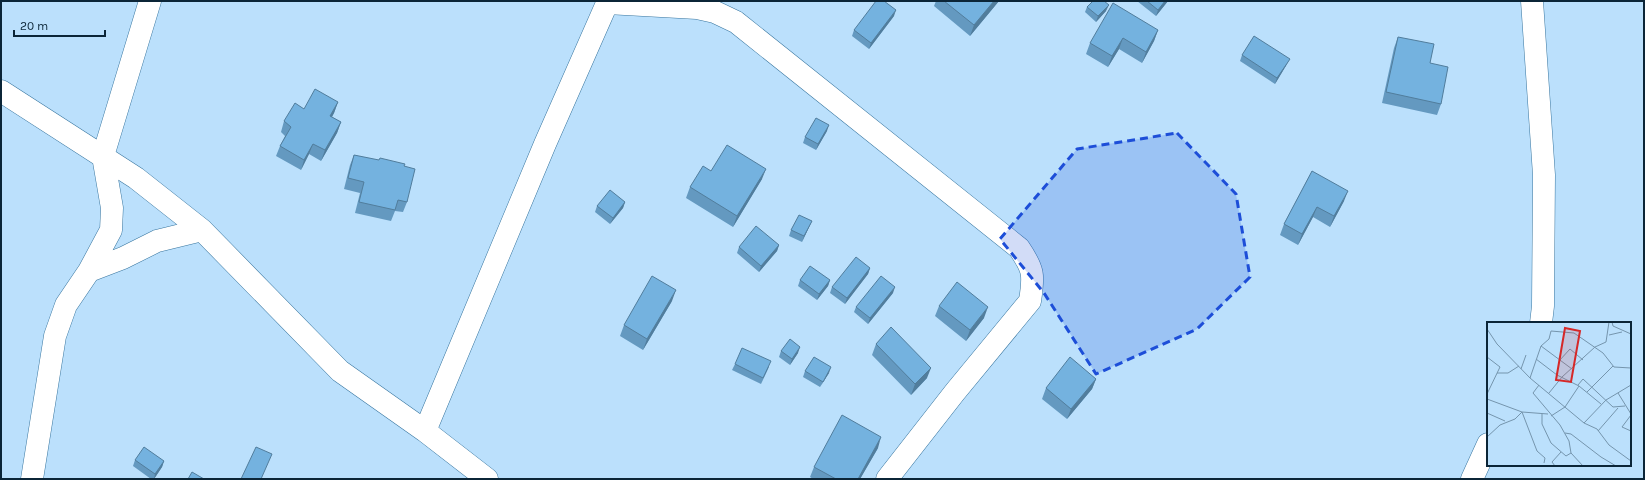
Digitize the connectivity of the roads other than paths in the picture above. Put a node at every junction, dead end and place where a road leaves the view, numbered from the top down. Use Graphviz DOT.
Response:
graph roads {
  1 [pos="150,1"];
  2 [pos="1532,1"];
  3 [pos="608,2"];
  4 [pos="1,91"];
  5 [pos="102,156"];
  6 [pos="202,230"];
  7 [pos="89,271"];
  8 [pos="1540,322"];
  9 [pos="425,432"];
  10 [pos="1487,446"];
  11 [pos="32,479"];
  12 [pos="487,479"];
  13 [pos="887,479"];
  14 [pos="1472,479"];
  1 -- 5 [label="street"];
  2 -- 8 [label="street"];
  3 -- 9 [label="street"];
  3 -- 13 [label="street"];
  4 -- 5 [label="street"];
  5 -- 6 [label="street"];
  5 -- 7 [label="street"];
  6 -- 7 [label="street"];
  6 -- 9 [label="street"];
  7 -- 11 [label="street"];
  9 -- 12 [label="street"];
  10 -- 14 [label="street"];
}
